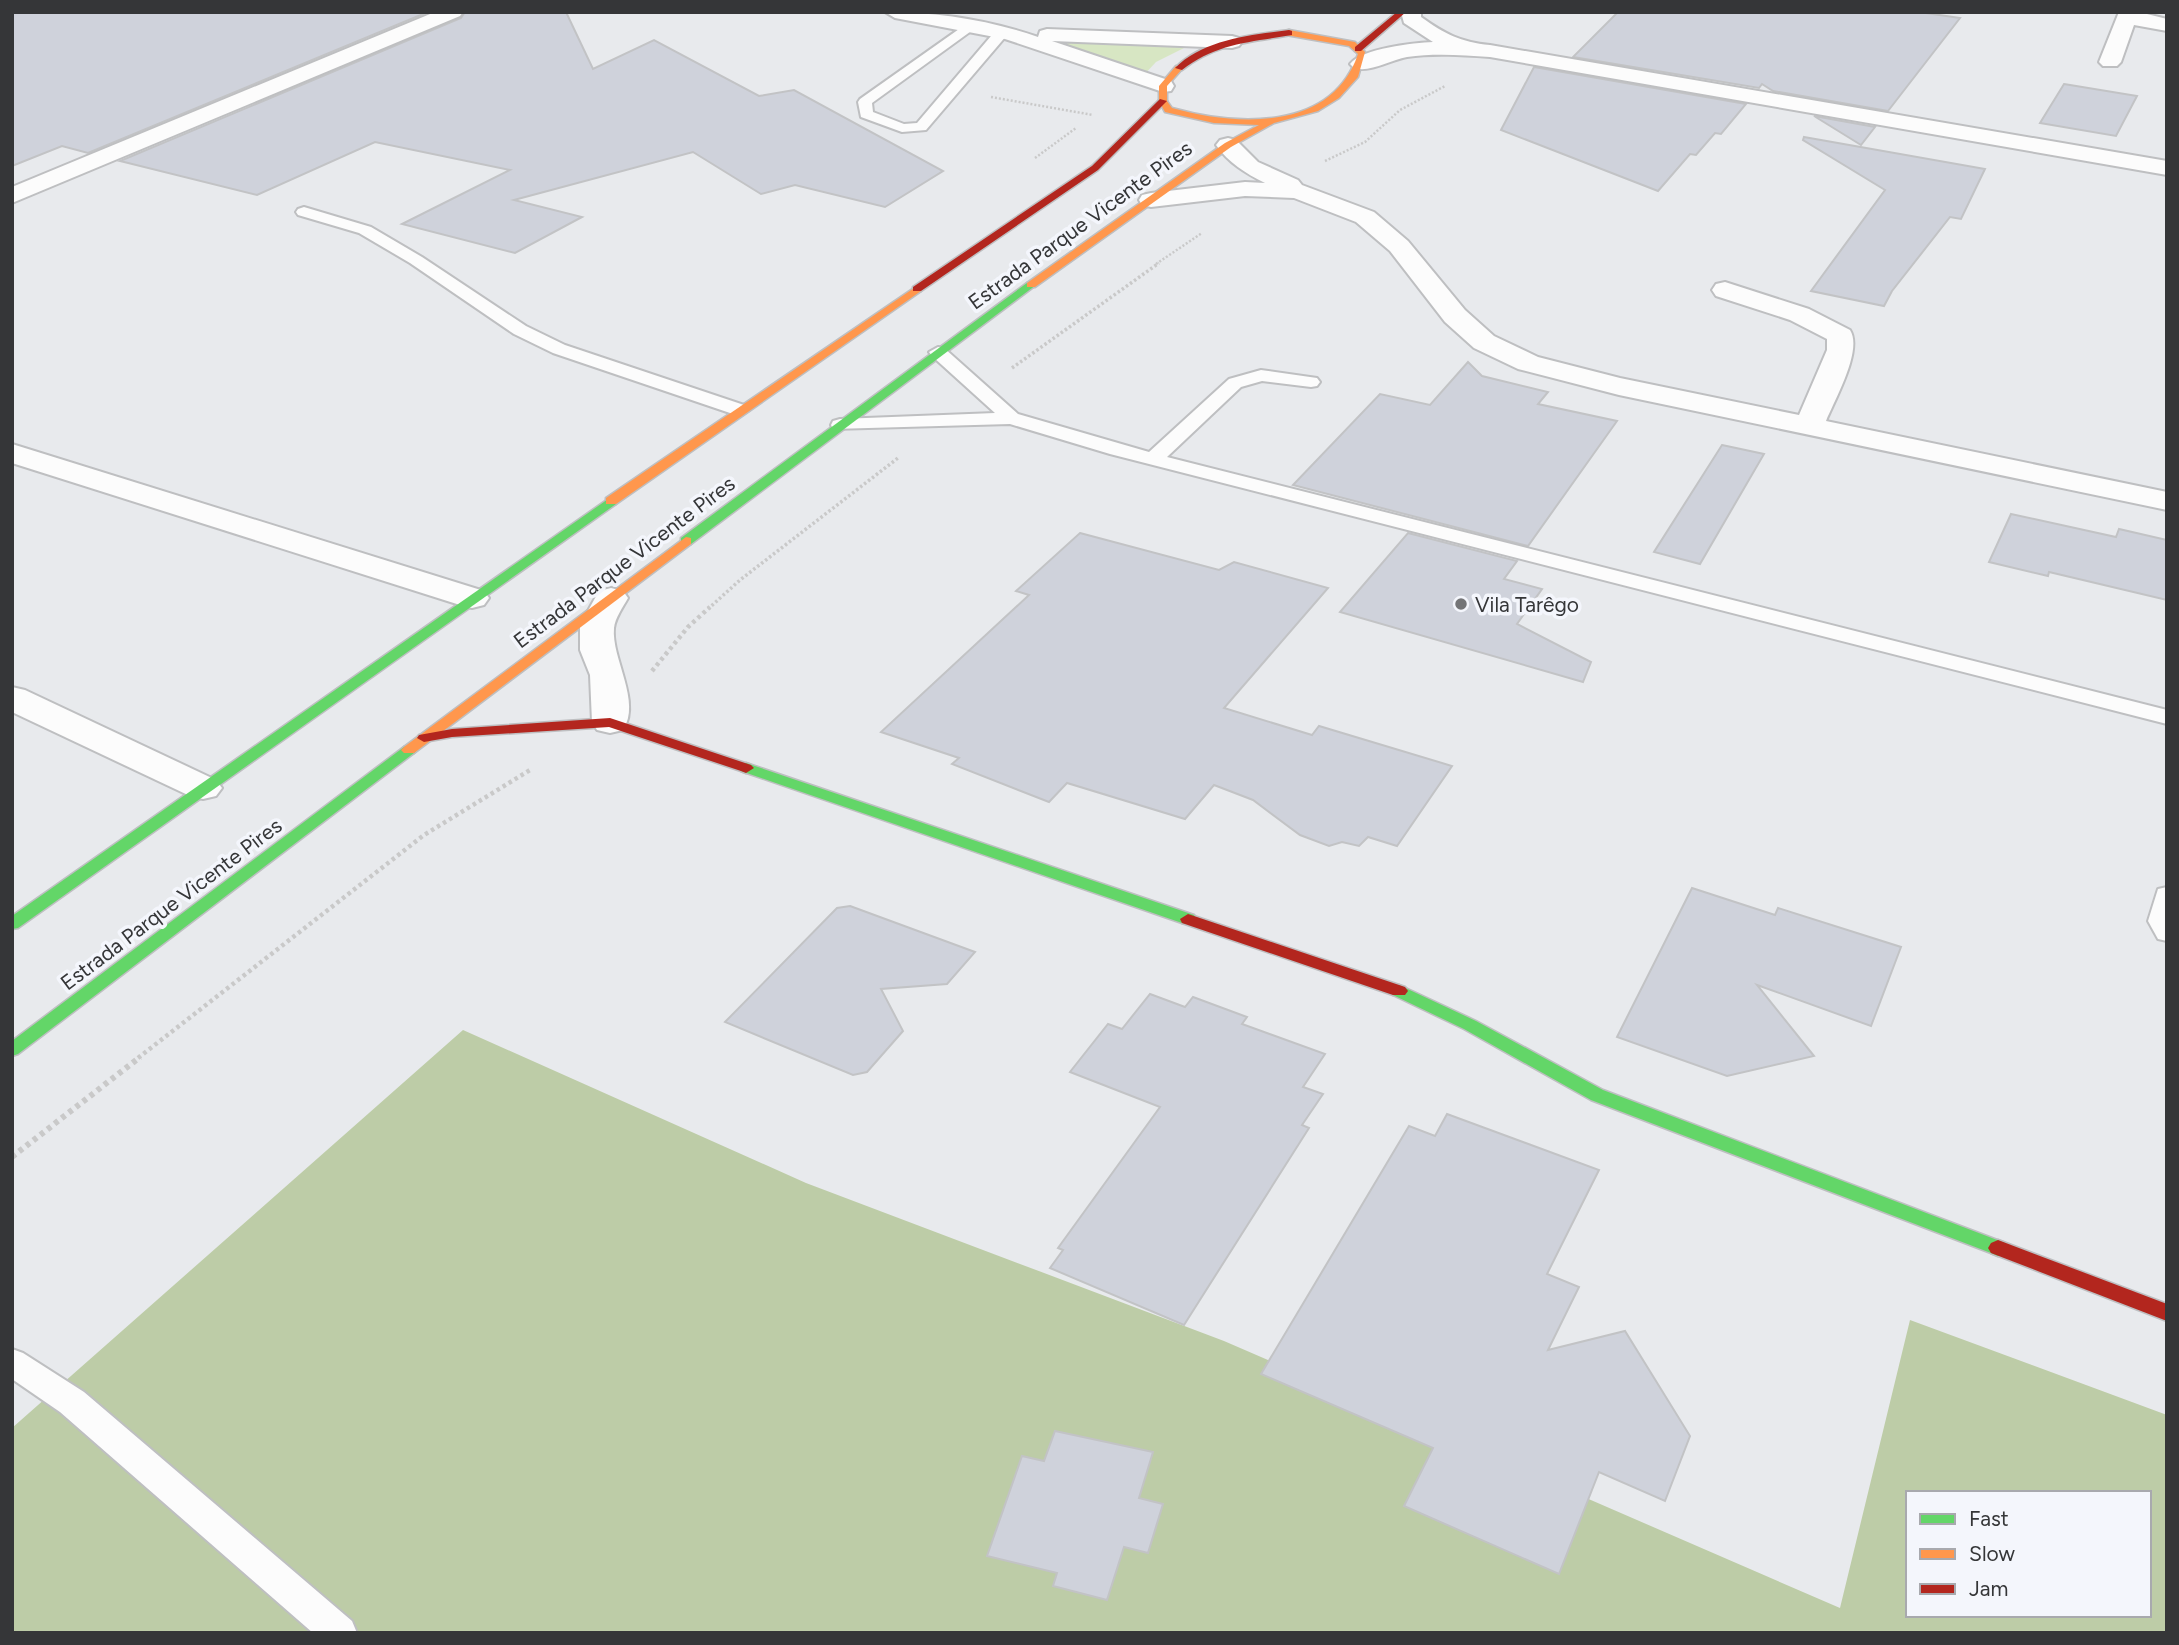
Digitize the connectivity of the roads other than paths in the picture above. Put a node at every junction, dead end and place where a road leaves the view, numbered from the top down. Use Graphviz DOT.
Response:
graph roads {
  1 [pos="453,12"];
  2 [pos="895,12"];
  3 [pos="1402,12"];
  4 [pos="1411,12"];
  5 [pos="2128,15"];
  6 [pos="1298,16"];
  7 [pos="2167,25"];
  8 [pos="968,26"];
  9 [pos="1006,33"];
  10 [pos="1256,36"];
  11 [pos="1232,42"];
  12 [pos="1457,47"];
  13 [pos="1359,56"];
  14 [pos="2110,62"];
  15 [pos="1163,94"];
  16 [pos="1270,122"];
  17 [pos="1228,145"];
  18 [pos="2167,168"];
  19 [pos="1292,187"];
  20 [pos="12,196"];
  21 [pos="1151,200"];
  22 [pos="304,212"];
  23 [pos="1725,289"];
  24 [pos="938,352"];
  25 [pos="1311,382"];
  26 [pos="740,410"];
  27 [pos="1011,418"];
  28 [pos="840,425"];
  29 [pos="1809,426"];
  30 [pos="12,453"];
  31 [pos="1153,459"];
  32 [pos="2167,501"];
  33 [pos="472,598"];
  34 [pos="611,598"];
  35 [pos="12,698"];
  36 [pos="2167,717"];
  37 [pos="610,722"];
  38 [pos="424,738"];
  39 [pos="203,788"];
  40 [pos="2167,895"];
  41 [pos="12,924"];
  42 [pos="2167,933"];
  43 [pos="12,1050"];
  44 [pos="2167,1313"];
  45 [pos="12,1362"];
  46 [pos="339,1633"];
  1 -- 20 [label="street"];
  2 -- 8 [label="street"];
  3 -- 13 [label="main road"];
  4 -- 12 [label="street"];
  5 -- 7 [label="street"];
  5 -- 14 [label="street"];
  6 -- 10 [label="main road"];
  8 -- 9 [label="street"];
  8 -- 9 [label="lane"];
  9 -- 11 [label="street"];
  9 -- 15 [label="street"];
  10 -- 11 [label="main road, Estrada Parque Vicente Pires"];
  10 -- 13 [label="main road"];
  11 -- 15 [label="main road, Estrada Parque Vicente Pires"];
  12 -- 13 [label="street"];
  12 -- 18 [label="street"];
  13 -- 16 [label="main road"];
  15 -- 16 [label="main road"];
  15 -- 26 [label="main road, Estrada Parque Vicente Pires"];
  16 -- 17 [label="main road, Estrada Parque Vicente Pires"];
  17 -- 19 [label="street"];
  17 -- 21 [label="main road, Estrada Parque Vicente Pires"];
  19 -- 21 [label="street"];
  19 -- 29 [label="street"];
  21 -- 24 [label="main road, Estrada Parque Vicente Pires"];
  22 -- 26 [label="lane"];
  23 -- 29 [label="street"];
  24 -- 27 [label="lane"];
  24 -- 28 [label="main road, Estrada Parque Vicente Pires"];
  25 -- 31 [label="lane"];
  26 -- 33 [label="main road, Estrada Parque Vicente Pires"];
  27 -- 28 [label="lane"];
  27 -- 31 [label="lane"];
  28 -- 34 [label="main road, Estrada Parque Vicente Pires"];
  29 -- 32 [label="street"];
  30 -- 33 [label="street"];
  31 -- 36 [label="lane"];
  33 -- 39 [label="main road, Estrada Parque Vicente Pires"];
  34 -- 37 [label="street"];
  34 -- 38 [label="main road, Estrada Parque Vicente Pires"];
  35 -- 39 [label="street"];
  37 -- 38 [label="main road"];
  37 -- 44 [label="main road"];
  38 -- 43 [label="main road, Estrada Parque Vicente Pires"];
  39 -- 41 [label="main road, Estrada Parque Vicente Pires"];
  40 -- 42 [label="lane"];
  45 -- 46 [label="lane"];
}
